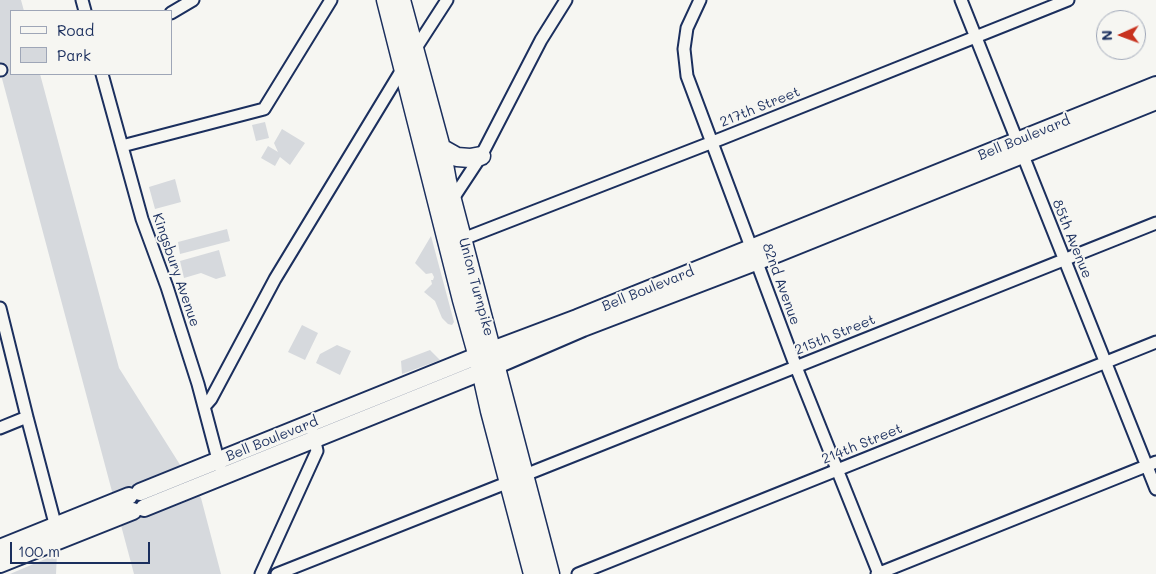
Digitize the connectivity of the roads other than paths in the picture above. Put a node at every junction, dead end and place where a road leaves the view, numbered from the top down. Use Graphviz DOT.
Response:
graph roads {
  1 [pos="193,0"];
  2 [pos="331,0"];
  3 [pos="386,0"];
  4 [pos="401,0"];
  5 [pos="447,0"];
  6 [pos="566,0"];
  7 [pos="700,0"];
  8 [pos="961,0"];
  9 [pos="1068,0"];
  10 [pos="172,12"];
  11 [pos="975,37"];
  12 [pos="414,51"];
  13 [pos="403,68"];
  14 [pos="102,75"];
  15 [pos="1156,85"];
  16 [pos="1156,101"];
  17 [pos="711,143"];
  18 [pos="122,146"];
  19 [pos="441,148"];
  20 [pos="1019,148"];
  21 [pos="481,156"];
  22 [pos="452,200"];
  23 [pos="1156,222"];
  24 [pos="463,240"];
  25 [pos="754,254"];
  26 [pos="1064,259"];
  27 [pos="0,308"];
  28 [pos="1156,342"];
  29 [pos="487,361"];
  30 [pos="1105,363"];
  31 [pos="796,367"];
  32 [pos="204,407"];
  33 [pos="27,417"];
  34 [pos="0,428"];
  35 [pos="312,431"];
  36 [pos="1151,464"];
  37 [pos="221,468"];
  38 [pos="838,470"];
  39 [pos="517,479"];
  40 [pos="1156,489"];
  41 [pos="57,532"];
  42 [pos="0,548"];
  43 [pos="0,564"];
  44 [pos="262,574"];
  45 [pos="276,574"];
  46 [pos="533,574"];
  47 [pos="550,574"];
  48 [pos="578,574"];
  49 [pos="878,574"];
  1 -- 10 [label="street"];
  2 -- 18 [label="street"];
  3 -- 13 [label="main road, Union Turnpike"];
  4 -- 12 [label="main road, Union Turnpike"];
  5 -- 12 [label="street"];
  6 -- 21 [label="street"];
  7 -- 17 [label="street, 82nd Avenue"];
  8 -- 11 [label="street, 85th Avenue"];
  9 -- 11 [label="street, 217th Street"];
  11 -- 17 [label="street, 217th Street"];
  11 -- 20 [label="street, 85th Avenue"];
  12 -- 19 [label="main road, Union Turnpike"];
  13 -- 29 [label="main road, Union Turnpike"];
  13 -- 32 [label="street"];
  14 -- 18 [label="street, Kingsbury Avenue"];
  15 -- 20 [label="street, Bell Boulevard"];
  16 -- 20 [label="street, Bell Boulevard"];
  17 -- 24 [label="street, 217th Street"];
  17 -- 25 [label="street, 82nd Avenue"];
  18 -- 32 [label="street, Kingsbury Avenue"];
  19 -- 21 [label="main road"];
  19 -- 22 [label="main road, Union Turnpike"];
  20 -- 25 [label="street, Bell Boulevard"];
  20 -- 26 [label="street, 85th Avenue"];
  21 -- 22 [label="street"];
  22 -- 24 [label="main road, Union Turnpike"];
  23 -- 26 [label="street, 215th Street"];
  24 -- 29 [label="main road, Union Turnpike"];
  25 -- 29 [label="street, Bell Boulevard"];
  25 -- 31 [label="street, 82nd Avenue"];
  26 -- 30 [label="street, 85th Avenue"];
  26 -- 31 [label="street, 215th Street"];
  27 -- 33 [label="street"];
  28 -- 30 [label="street, 214th Street"];
  29 -- 35 [label="street, Bell Boulevard"];
  29 -- 39 [label="main road, Union Turnpike"];
  30 -- 36 [label="street, 85th Avenue"];
  30 -- 38 [label="street, 214th Street"];
  31 -- 38 [label="street, 82nd Avenue"];
  31 -- 39 [label="street, 215th Street"];
  32 -- 37 [label="street, Kingsbury Avenue"];
  33 -- 34 [label="street"];
  33 -- 41 [label="street"];
  35 -- 37 [label="street, Bell Boulevard"];
  35 -- 44 [label="street"];
  36 -- 40 [label="street, 85th Avenue"];
  36 -- 49 [label="street"];
  37 -- 41 [label="street, Bell Boulevard"];
  38 -- 48 [label="street, 214th Street"];
  38 -- 49 [label="street, 82nd Avenue"];
  39 -- 45 [label="street, 215th Street"];
  39 -- 46 [label="main road, Union Turnpike"];
  39 -- 47 [label="main road, Union Turnpike"];
  41 -- 42 [label="street, Bell Boulevard"];
  41 -- 43 [label="street, Bell Boulevard"];
}
